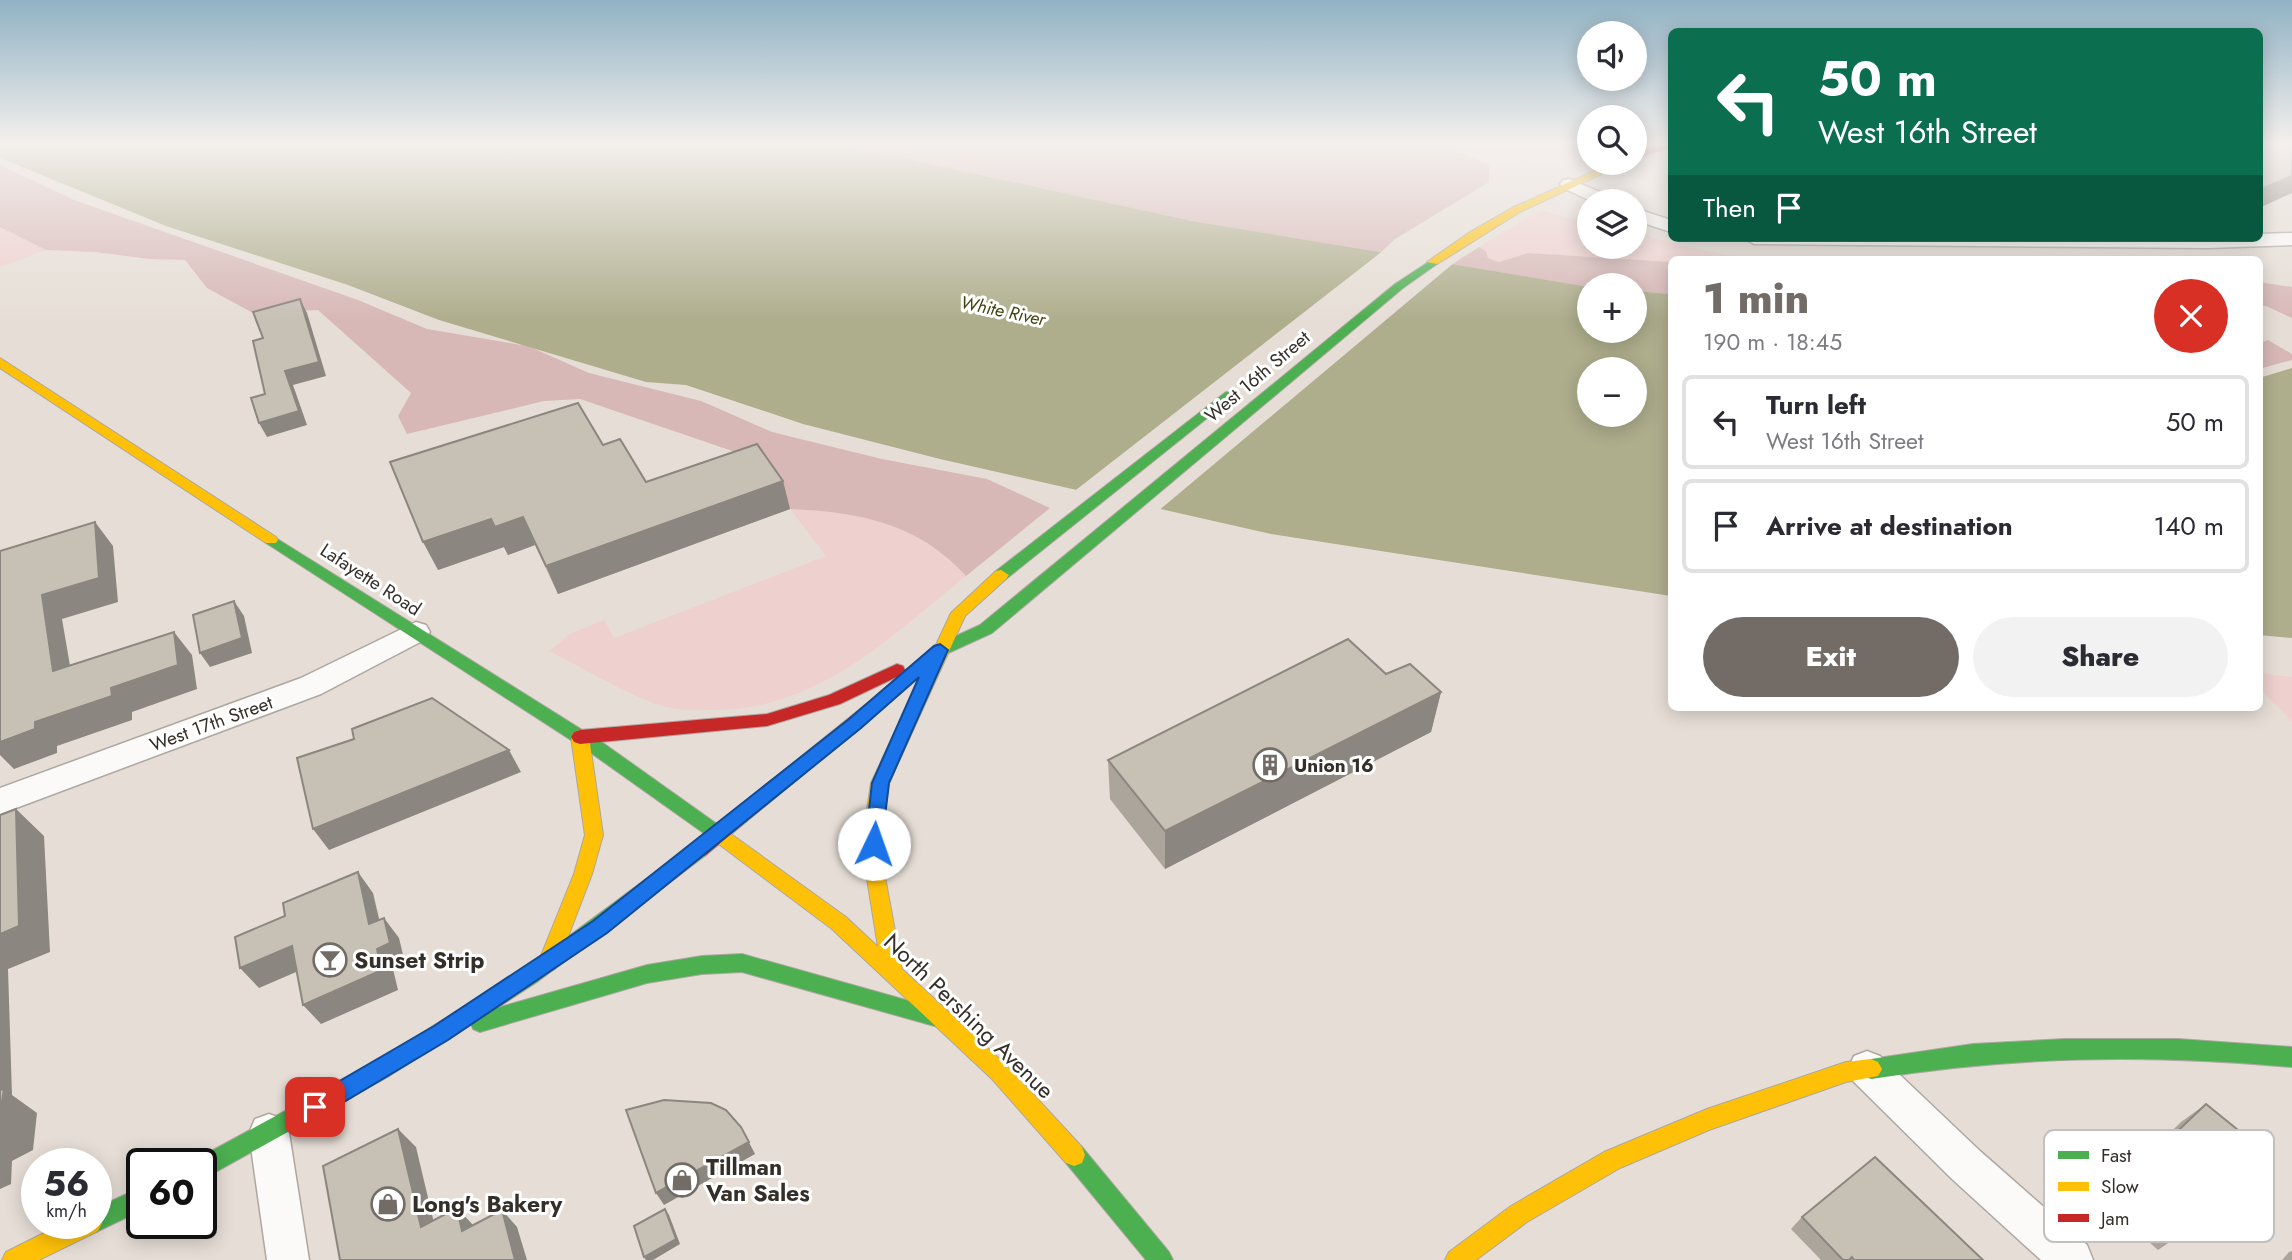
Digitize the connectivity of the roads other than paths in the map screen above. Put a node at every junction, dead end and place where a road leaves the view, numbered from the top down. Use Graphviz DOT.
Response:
graph roads {
  1 [pos="1533,203"];
  2 [pos="1647,218"];
  3 [pos="1668,225"];
  4 [pos="2287,237"];
  5 [pos="2263,239"];
  6 [pos="0,362"];
  7 [pos="1234,389"];
  8 [pos="416,632"];
  9 [pos="940,650"];
  10 [pos="579,737"];
  11 [pos="0,801"];
  12 [pos="718,834"];
  13 [pos="548,963"];
  14 [pos="893,975"];
  15 [pos="938,1018"];
  16 [pos="441,1033"];
  17 [pos="2292,1057"];
  18 [pos="1867,1069"];
  19 [pos="269,1133"];
  20 [pos="217,1161"];
  21 [pos="2044,1235"];
  22 [pos="57,1239"];
  23 [pos="2052,1242"];
  24 [pos="14,1260"];
  25 [pos="288,1260"];
  26 [pos="1161,1260"];
  27 [pos="1457,1260"];
  28 [pos="2072,1260"];
  1 -- 9 [label="main road, West 16th Street"];
  2 -- 3 [label="street"];
  4 -- 5 [label="street"];
  6 -- 8 [label="main road, Lafayette Road"];
  7 -- 9 [label="main road, West 16th Street"];
  8 -- 10 [label="main road, Lafayette Road"];
  8 -- 11 [label="street, West 17th Street"];
  9 -- 10 [label="main road"];
  9 -- 12 [label="main road, West 16th Street"];
  9 -- 14 [label="main road"];
  10 -- 12 [label="main road, Lafayette Road"];
  10 -- 13 [label="main road"];
  12 -- 13 [label="main road, West 16th Street"];
  12 -- 14 [label="main road, North Pershing Avenue"];
  13 -- 16 [label="main road, West 16th Street"];
  14 -- 15 [label="main road, North Pershing Avenue"];
  15 -- 16 [label="main road"];
  15 -- 26 [label="main road, North Pershing Avenue"];
  16 -- 19 [label="main road, West 16th Street"];
  17 -- 18 [label="main road"];
  18 -- 21 [label="street"];
  18 -- 27 [label="main road"];
  19 -- 20 [label="main road, West 16th Street"];
  19 -- 25 [label="street"];
  22 -- 24 [label="main road"];
  23 -- 28 [label="street"];
}
